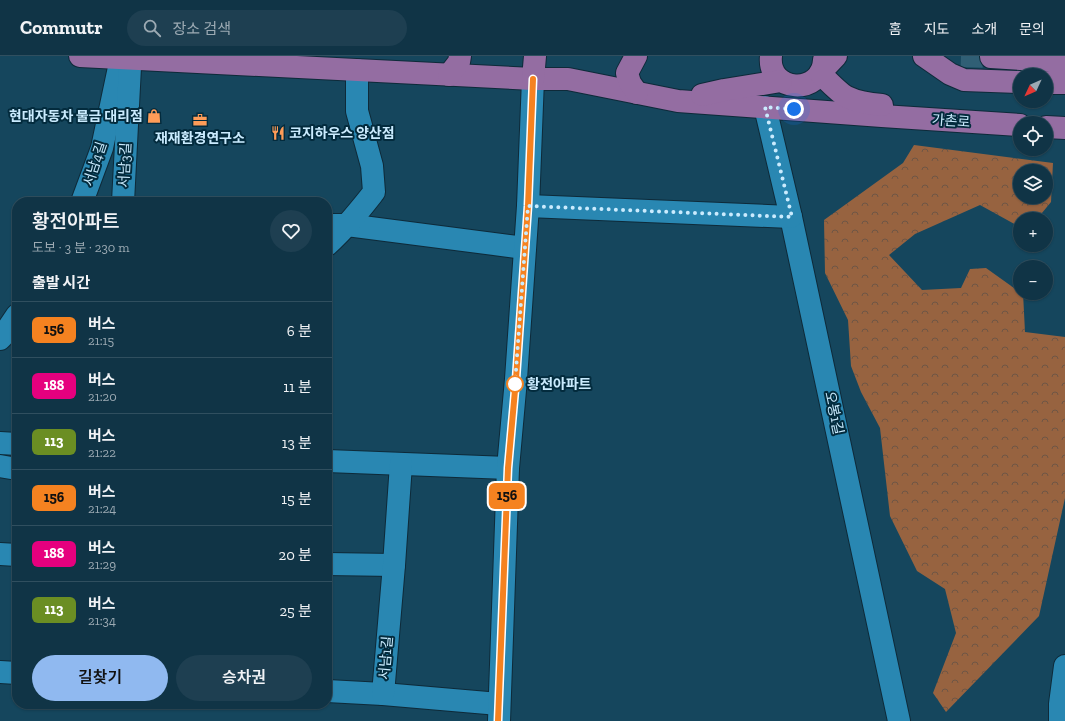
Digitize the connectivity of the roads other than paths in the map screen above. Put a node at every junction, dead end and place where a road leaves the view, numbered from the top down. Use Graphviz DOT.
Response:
graph roads {
  1 [pos="460,56"];
  2 [pos="534,56"];
  3 [pos="636,56"];
  4 [pos="771,56"];
  5 [pos="836,56"];
  6 [pos="924,56"];
  7 [pos="949,56"];
  8 [pos="112,57"];
  9 [pos="991,57"];
  10 [pos="1065,62"];
  11 [pos="822,65"];
  12 [pos="357,70"];
  13 [pos="449,75"];
  14 [pos="956,77"];
  15 [pos="533,79"];
  16 [pos="782,81"];
  17 [pos="1013,82"];
  18 [pos="1053,83"];
  19 [pos="1065,83"];
  20 [pos="636,93"];
  21 [pos="678,100"];
  22 [pos="765,107"];
  23 [pos="1013,124"];
  24 [pos="1013,125"];
  25 [pos="1053,127"];
  26 [pos="1065,128"];
  27 [pos="84,197"];
  28 [pos="123,197"];
  29 [pos="528,206"];
  30 [pos="792,217"];
  31 [pos="337,225"];
  32 [pos="332,235"];
  33 [pos="525,248"];
  34 [pos="12,322"];
  35 [pos="0,339"];
  36 [pos="0,443"];
  37 [pos="12,444"];
  38 [pos="332,462"];
  39 [pos="401,464"];
  40 [pos="0,466"];
  41 [pos="12,468"];
  42 [pos="508,468"];
  43 [pos="0,554"];
  44 [pos="12,555"];
  45 [pos="332,564"];
  46 [pos="394,565"];
  47 [pos="1065,666"];
  48 [pos="0,672"];
  49 [pos="12,673"];
  50 [pos="332,691"];
  51 [pos="383,694"];
  52 [pos="499,712"];
  53 [pos="899,721"];
  54 [pos="1060,721"];
  1 -- 13 [label="main road"];
  2 -- 15 [label="main road"];
  3 -- 20 [label="main road"];
  4 -- 16 [label="main road"];
  5 -- 11 [label="main road"];
  6 -- 14 [label="main road"];
  7 -- 14 [label="main road"];
  8 -- 12 [label="main road, 가촌로"];
  8 -- 27 [label="street, 서남4길"];
  8 -- 28 [label="street, 서남3길"];
  9 -- 10 [label="main road"];
  11 -- 16 [label="main road"];
  11 -- 23 [label="main road"];
  12 -- 13 [label="main road, 가촌로"];
  12 -- 31 [label="street"];
  13 -- 15 [label="main road, 가촌로"];
  14 -- 17 [label="main road"];
  15 -- 20 [label="main road, 가촌로"];
  15 -- 29 [label="street"];
  16 -- 21 [label="main road"];
  18 -- 19 [label="main road"];
  20 -- 21 [label="main road, 가촌로"];
  21 -- 22 [label="main road, 가촌로"];
  22 -- 24 [label="main road, 가촌로"];
  22 -- 30 [label="street, 오봉1길"];
  25 -- 26 [label="main road"];
  29 -- 30 [label="street"];
  29 -- 33 [label="street"];
  30 -- 53 [label="street, 오봉1길"];
  31 -- 32 [label="street"];
  31 -- 33 [label="street"];
  33 -- 42 [label="street"];
  34 -- 35 [label="street"];
  36 -- 37 [label="street"];
  38 -- 39 [label="street"];
  39 -- 42 [label="street"];
  39 -- 46 [label="street, 서남1길"];
  40 -- 41 [label="street"];
  42 -- 52 [label="street"];
  43 -- 44 [label="street"];
  45 -- 46 [label="street"];
  46 -- 51 [label="street, 서남1길"];
  47 -- 54 [label="street"];
  48 -- 49 [label="street"];
  50 -- 51 [label="street, 서남1길"];
  51 -- 52 [label="street"];
}
